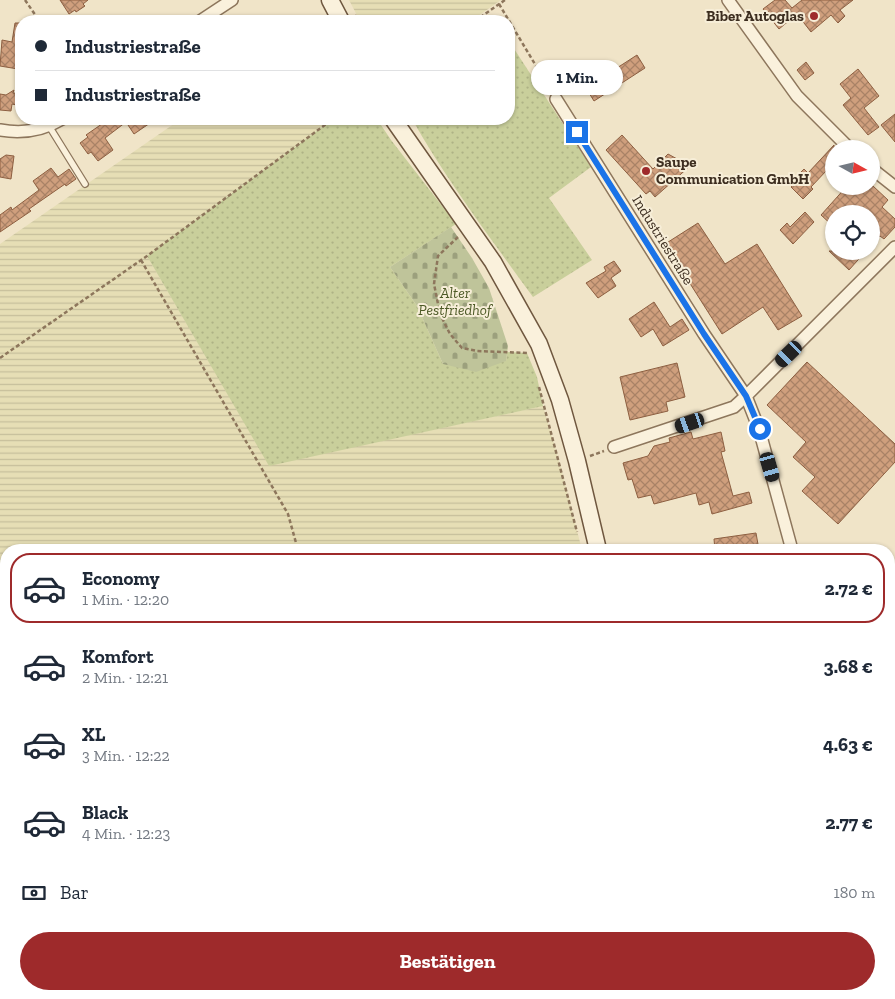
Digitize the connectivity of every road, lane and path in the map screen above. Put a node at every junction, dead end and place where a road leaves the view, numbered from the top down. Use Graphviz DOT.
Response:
graph roads {
  1 [pos="25,0"];
  2 [pos="330,0"];
  3 [pos="505,0"];
  4 [pos="728,0"];
  5 [pos="230,1"];
  6 [pos="499,4"];
  7 [pos="35,15"];
  8 [pos="209,15"];
  9 [pos="337,15"];
  10 [pos="483,15"];
  11 [pos="506,15"];
  12 [pos="515,31"];
  13 [pos="556,100"];
  14 [pos="325,125"];
  15 [pos="397,125"];
  16 [pos="48,126"];
  17 [pos="0,130"];
  18 [pos="841,140"];
  19 [pos="880,175"];
  20 [pos="85,184"];
  21 [pos="895,187"];
  22 [pos="463,233"];
  23 [pos="895,247"];
  24 [pos="141,260"];
  25 [pos="523,344"];
  26 [pos="527,353"];
  27 [pos="0,358"];
  28 [pos="530,361"];
  29 [pos="539,387"];
  30 [pos="746,396"];
  31 [pos="614,448"];
  32 [pos="589,456"];
  33 [pos="578,532"];
  34 [pos="296,544"];
  35 [pos="597,544"];
  36 [pos="790,544"];
  1 -- 7 [label="path"];
  2 -- 9 [label="street"];
  3 -- 6 [label="path"];
  4 -- 18 [label="street"];
  5 -- 8 [label="street"];
  6 -- 10 [label="path"];
  6 -- 11 [label="path"];
  12 -- 13 [label="path"];
  13 -- 30 [label="street, Industriestraße"];
  14 -- 24 [label="path"];
  15 -- 35 [label="street"];
  16 -- 17 [label="street"];
  16 -- 20 [label="lane"];
  19 -- 21 [label="street"];
  22 -- 26 [label="path"];
  23 -- 30 [label="street"];
  24 -- 27 [label="path"];
  24 -- 34 [label="path"];
  25 -- 26 [label="path"];
  26 -- 28 [label="path"];
  29 -- 33 [label="path"];
  30 -- 31 [label="street"];
  30 -- 36 [label="street, Industriestraße"];
  31 -- 32 [label="path"];
}
